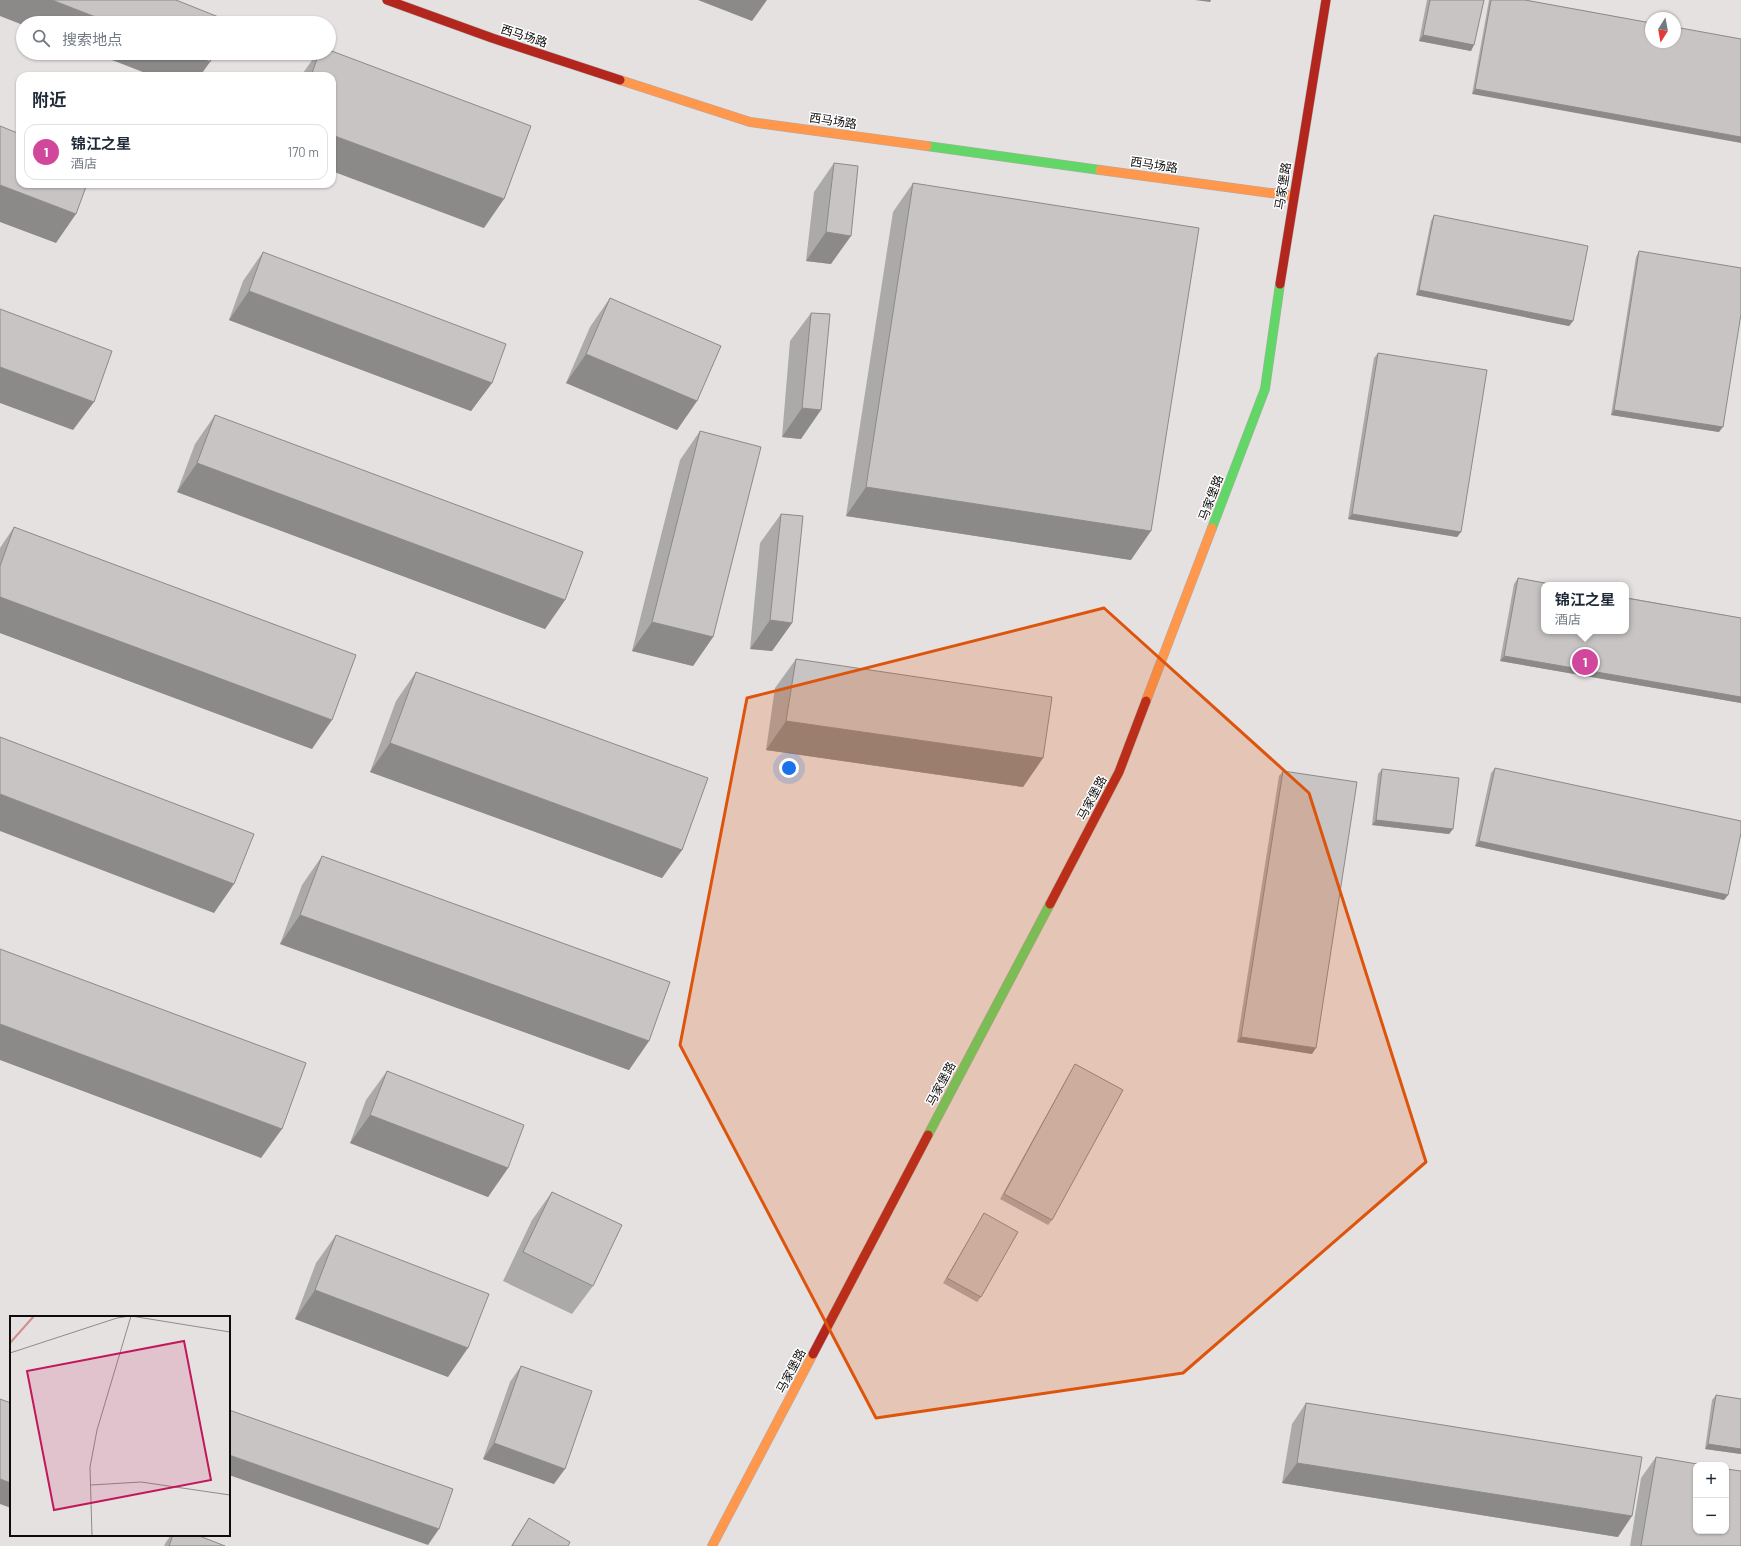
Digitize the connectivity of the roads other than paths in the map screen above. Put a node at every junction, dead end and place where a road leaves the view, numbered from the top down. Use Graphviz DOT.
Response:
graph roads {
  1 [pos="387,0"];
  2 [pos="1326,0"];
  3 [pos="1293,196"];
  4 [pos="712,1546"];
  1 -- 3 [label="main road, 西马场路"];
  2 -- 3 [label="main road, 马家堡路"];
  3 -- 4 [label="main road, 马家堡路"];
}
